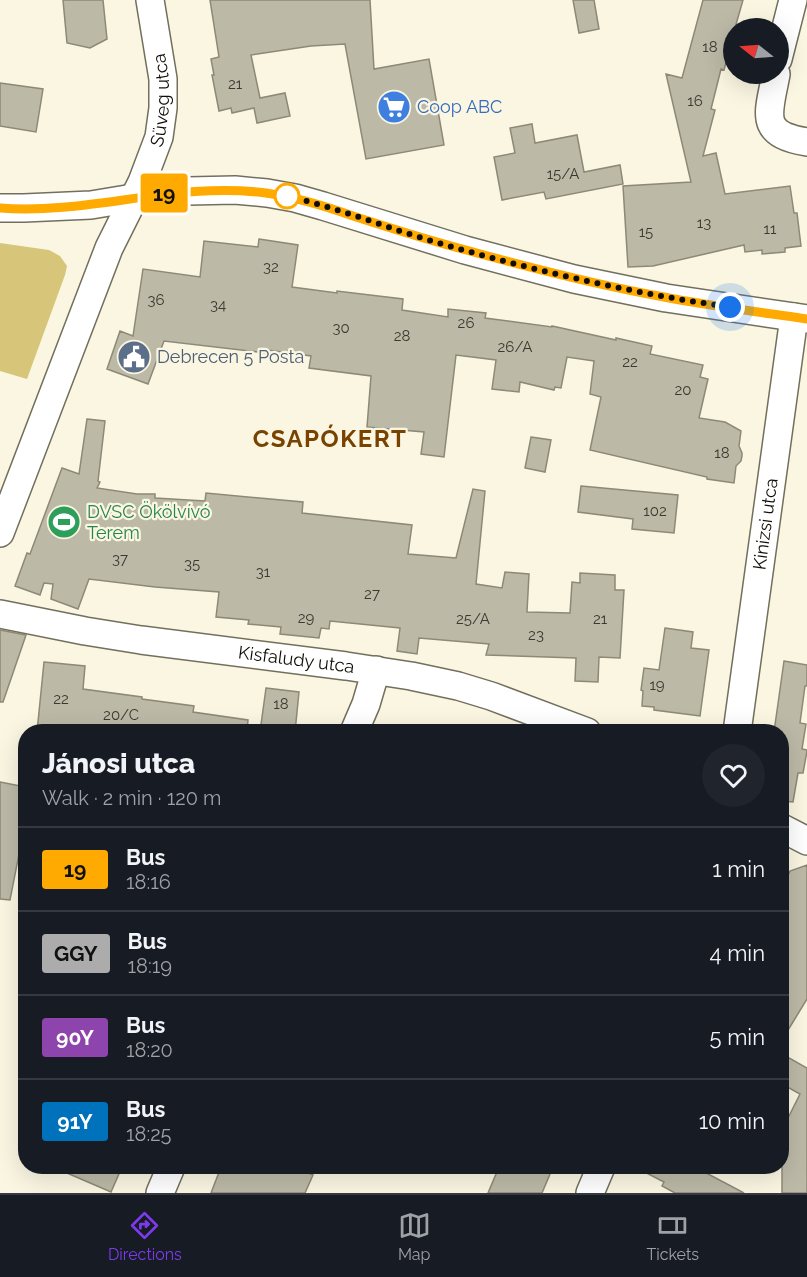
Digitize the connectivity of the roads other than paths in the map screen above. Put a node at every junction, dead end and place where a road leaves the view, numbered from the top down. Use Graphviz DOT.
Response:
graph roads {
  1 [pos="150,0"];
  2 [pos="793,0"];
  3 [pos="788,18"];
  4 [pos="774,84"];
  5 [pos="807,142"];
  6 [pos="134,198"];
  7 [pos="0,208"];
  8 [pos="800,318"];
  9 [pos="0,533"];
  10 [pos="0,614"];
  11 [pos="376,670"];
  12 [pos="357,724"];
  13 [pos="566,724"];
  14 [pos="738,724"];
  15 [pos="789,832"];
  16 [pos="807,841"];
  17 [pos="168,1174"];
  18 [pos="598,1174"];
  19 [pos="160,1193"];
  20 [pos="590,1193"];
  1 -- 6 [label="street, Süveg utca"];
  2 -- 3 [label="street"];
  4 -- 5 [label="street"];
  6 -- 7 [label="street"];
  6 -- 8 [label="street"];
  6 -- 9 [label="street, Süveg utca"];
  8 -- 14 [label="street, Kinizsi utca"];
  10 -- 11 [label="street, Kisfaludy utca"];
  11 -- 12 [label="street"];
  11 -- 13 [label="street, Kisfaludy utca"];
  15 -- 16 [label="street"];
  17 -- 19 [label="street"];
  18 -- 20 [label="street"];
}
